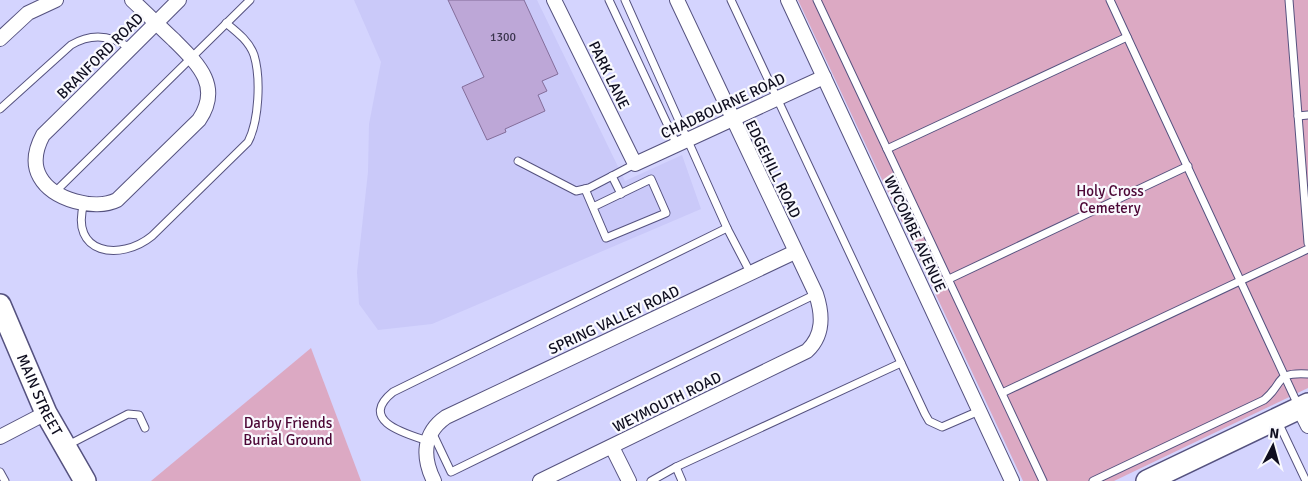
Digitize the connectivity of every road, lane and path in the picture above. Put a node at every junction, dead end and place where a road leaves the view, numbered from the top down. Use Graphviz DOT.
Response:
graph roads {
  1 [pos="56,0"];
  2 [pos="132,0"];
  3 [pos="179,0"];
  4 [pos="250,0"];
  5 [pos="554,0"];
  6 [pos="609,0"];
  7 [pos="625,0"];
  8 [pos="677,0"];
  9 [pos="731,0"];
  10 [pos="788,0"];
  11 [pos="817,0"];
  12 [pos="1110,0"];
  13 [pos="1288,0"];
  14 [pos="156,22"];
  15 [pos="226,23"];
  16 [pos="1127,37"];
  17 [pos="0,39"];
  18 [pos="130,48"];
  19 [pos="191,57"];
  20 [pos="824,77"];
  21 [pos="777,100"];
  22 [pos="0,109"];
  23 [pos="1308,115"];
  24 [pos="1298,116"];
  25 [pos="732,120"];
  26 [pos="683,143"];
  27 [pos="887,149"];
  28 [pos="518,161"];
  29 [pos="635,164"];
  30 [pos="1188,166"];
  31 [pos="612,176"];
  32 [pos="585,189"];
  33 [pos="56,191"];
  34 [pos="621,194"];
  35 [pos="84,203"];
  36 [pos="593,207"];
  37 [pos="727,228"];
  38 [pos="1308,243"];
  39 [pos="1308,249"];
  40 [pos="795,252"];
  41 [pos="751,274"];
  42 [pos="948,279"];
  43 [pos="1240,281"];
  44 [pos="816,294"];
  45 [pos="0,305"];
  46 [pos="808,351"];
  47 [pos="901,363"];
  48 [pos="1308,374"];
  49 [pos="1285,376"];
  50 [pos="1002,393"];
  51 [pos="979,411"];
  52 [pos="46,413"];
  53 [pos="1305,413"];
  54 [pos="1276,419"];
  55 [pos="145,428"];
  56 [pos="430,436"];
  57 [pos="0,437"];
  58 [pos="65,446"];
  59 [pos="612,447"];
  60 [pos="676,467"];
  61 [pos="0,472"];
  62 [pos="5,481"];
  63 [pos="85,481"];
  64 [pos="434,481"];
  65 [pos="540,481"];
  66 [pos="628,481"];
  67 [pos="651,481"];
  68 [pos="682,481"];
  69 [pos="1012,481"];
  70 [pos="1043,481"];
  71 [pos="1093,481"];
  72 [pos="1147,481"];
  73 [pos="1306,481"];
  1 -- 17 [label="street"];
  2 -- 14 [label="street"];
  3 -- 14 [label="street, BRANFORD ROAD"];
  4 -- 15 [label="lane"];
  5 -- 29 [label="street, PARK LANE"];
  6 -- 26 [label="lane"];
  7 -- 26 [label="lane"];
  8 -- 25 [label="street, EDGEHILL ROAD"];
  9 -- 21 [label="lane"];
  10 -- 20 [label="street, WYCOMBE AVENUE"];
  11 -- 27 [label="lane"];
  12 -- 16 [label="lane"];
  13 -- 24 [label="lane"];
  14 -- 18 [label="street, BRANFORD ROAD"];
  14 -- 19 [label="street"];
  15 -- 19 [label="lane"];
  15 -- 35 [label="lane"];
  16 -- 27 [label="lane"];
  16 -- 30 [label="lane"];
  18 -- 22 [label="lane"];
  18 -- 33 [label="street, BRANFORD ROAD"];
  19 -- 33 [label="lane"];
  19 -- 35 [label="street"];
  20 -- 21 [label="street, CHADBOURNE ROAD"];
  20 -- 51 [label="street, WYCOMBE AVENUE"];
  21 -- 25 [label="street, CHADBOURNE ROAD"];
  21 -- 47 [label="lane"];
  23 -- 24 [label="lane"];
  24 -- 38 [label="lane"];
  25 -- 26 [label="street, CHADBOURNE ROAD"];
  25 -- 40 [label="street, EDGEHILL ROAD"];
  26 -- 29 [label="street, CHADBOURNE ROAD"];
  26 -- 37 [label="lane"];
  27 -- 42 [label="lane"];
  28 -- 32 [label="lane"];
  29 -- 31 [label="lane"];
  30 -- 42 [label="lane"];
  30 -- 43 [label="lane"];
  31 -- 32 [label="lane"];
  31 -- 34 [label="lane"];
  32 -- 36 [label="lane"];
  33 -- 35 [label="street"];
  34 -- 36 [label="lane"];
  34 -- 36 [label="lane"];
  37 -- 41 [label="lane"];
  37 -- 56 [label="lane"];
  39 -- 43 [label="lane"];
  40 -- 41 [label="street, SPRING VALLEY ROAD"];
  40 -- 44 [label="street, EDGEHILL ROAD"];
  41 -- 56 [label="street, SPRING VALLEY ROAD"];
  42 -- 50 [label="lane"];
  43 -- 49 [label="lane"];
  43 -- 50 [label="lane"];
  44 -- 46 [label="street, EDGEHILL ROAD"];
  44 -- 56 [label="lane"];
  45 -- 52 [label="main road, MAIN STREET"];
  46 -- 59 [label="street, WEYMOUTH ROAD"];
  47 -- 51 [label="lane"];
  47 -- 60 [label="lane"];
  48 -- 49 [label="lane"];
  49 -- 53 [label="lane"];
  49 -- 71 [label="lane"];
  50 -- 70 [label="lane"];
  51 -- 69 [label="street, WYCOMBE AVENUE"];
  52 -- 57 [label="street"];
  52 -- 58 [label="main road, MAIN STREET"];
  53 -- 54 [label="main road"];
  54 -- 72 [label="main road"];
  54 -- 73 [label="lane"];
  55 -- 58 [label="lane"];
  56 -- 64 [label="street"];
  58 -- 63 [label="main road, MAIN STREET"];
  59 -- 65 [label="street, WEYMOUTH ROAD"];
  59 -- 66 [label="street"];
  60 -- 67 [label="lane"];
  60 -- 68 [label="lane"];
  61 -- 62 [label="lane"];
}
